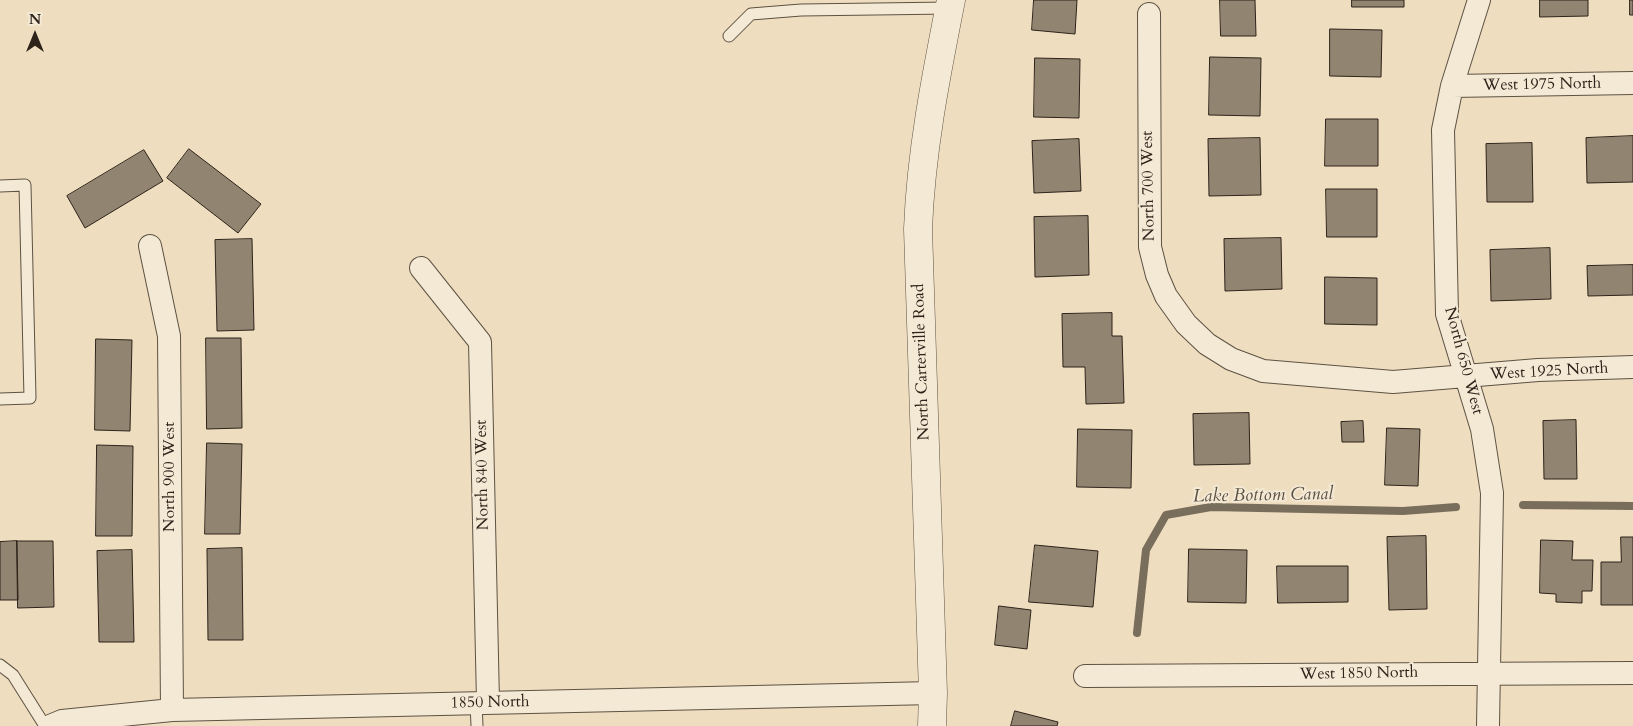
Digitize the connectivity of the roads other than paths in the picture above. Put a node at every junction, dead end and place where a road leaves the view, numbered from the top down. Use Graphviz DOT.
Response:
graph roads {
  1 [pos="1480,0"];
  2 [pos="951,4"];
  3 [pos="1149,14"];
  4 [pos="729,36"];
  5 [pos="1633,83"];
  6 [pos="1452,86"];
  7 [pos="0,186"];
  8 [pos="150,246"];
  9 [pos="421,268"];
  10 [pos="1633,367"];
  11 [pos="1465,377"];
  12 [pos="0,399"];
  13 [pos="0,666"];
  14 [pos="1488,672"];
  15 [pos="1633,673"];
  16 [pos="1084,676"];
  17 [pos="932,693"];
  18 [pos="482,703"];
  19 [pos="172,710"];
  20 [pos="141,719"];
  21 [pos="45,726"];
  22 [pos="50,726"];
  23 [pos="477,726"];
  24 [pos="932,726"];
  25 [pos="1488,726"];
  1 -- 6 [label="street, North 650 West"];
  2 -- 4 [label="lane"];
  2 -- 17 [label="street, North Carterville Road"];
  3 -- 11 [label="street, North 700 West"];
  5 -- 6 [label="street, West 1975 North"];
  6 -- 11 [label="street, North 650 West"];
  7 -- 12 [label="lane"];
  8 -- 19 [label="street, North 900 West"];
  9 -- 18 [label="street, North 840 West"];
  10 -- 11 [label="street, West 1925 North"];
  11 -- 14 [label="street, North 650 West"];
  13 -- 21 [label="lane"];
  14 -- 15 [label="street, West 1850 North"];
  14 -- 16 [label="street, West 1850 North"];
  14 -- 25 [label="street, North 650 West"];
  17 -- 18 [label="street, 1850 North"];
  17 -- 24 [label="street, North Carterville Road"];
  18 -- 19 [label="street, 1850 North"];
  18 -- 23 [label="lane"];
  19 -- 20 [label="street, 1850 North"];
  20 -- 22 [label="street, 1850 North"];
}
